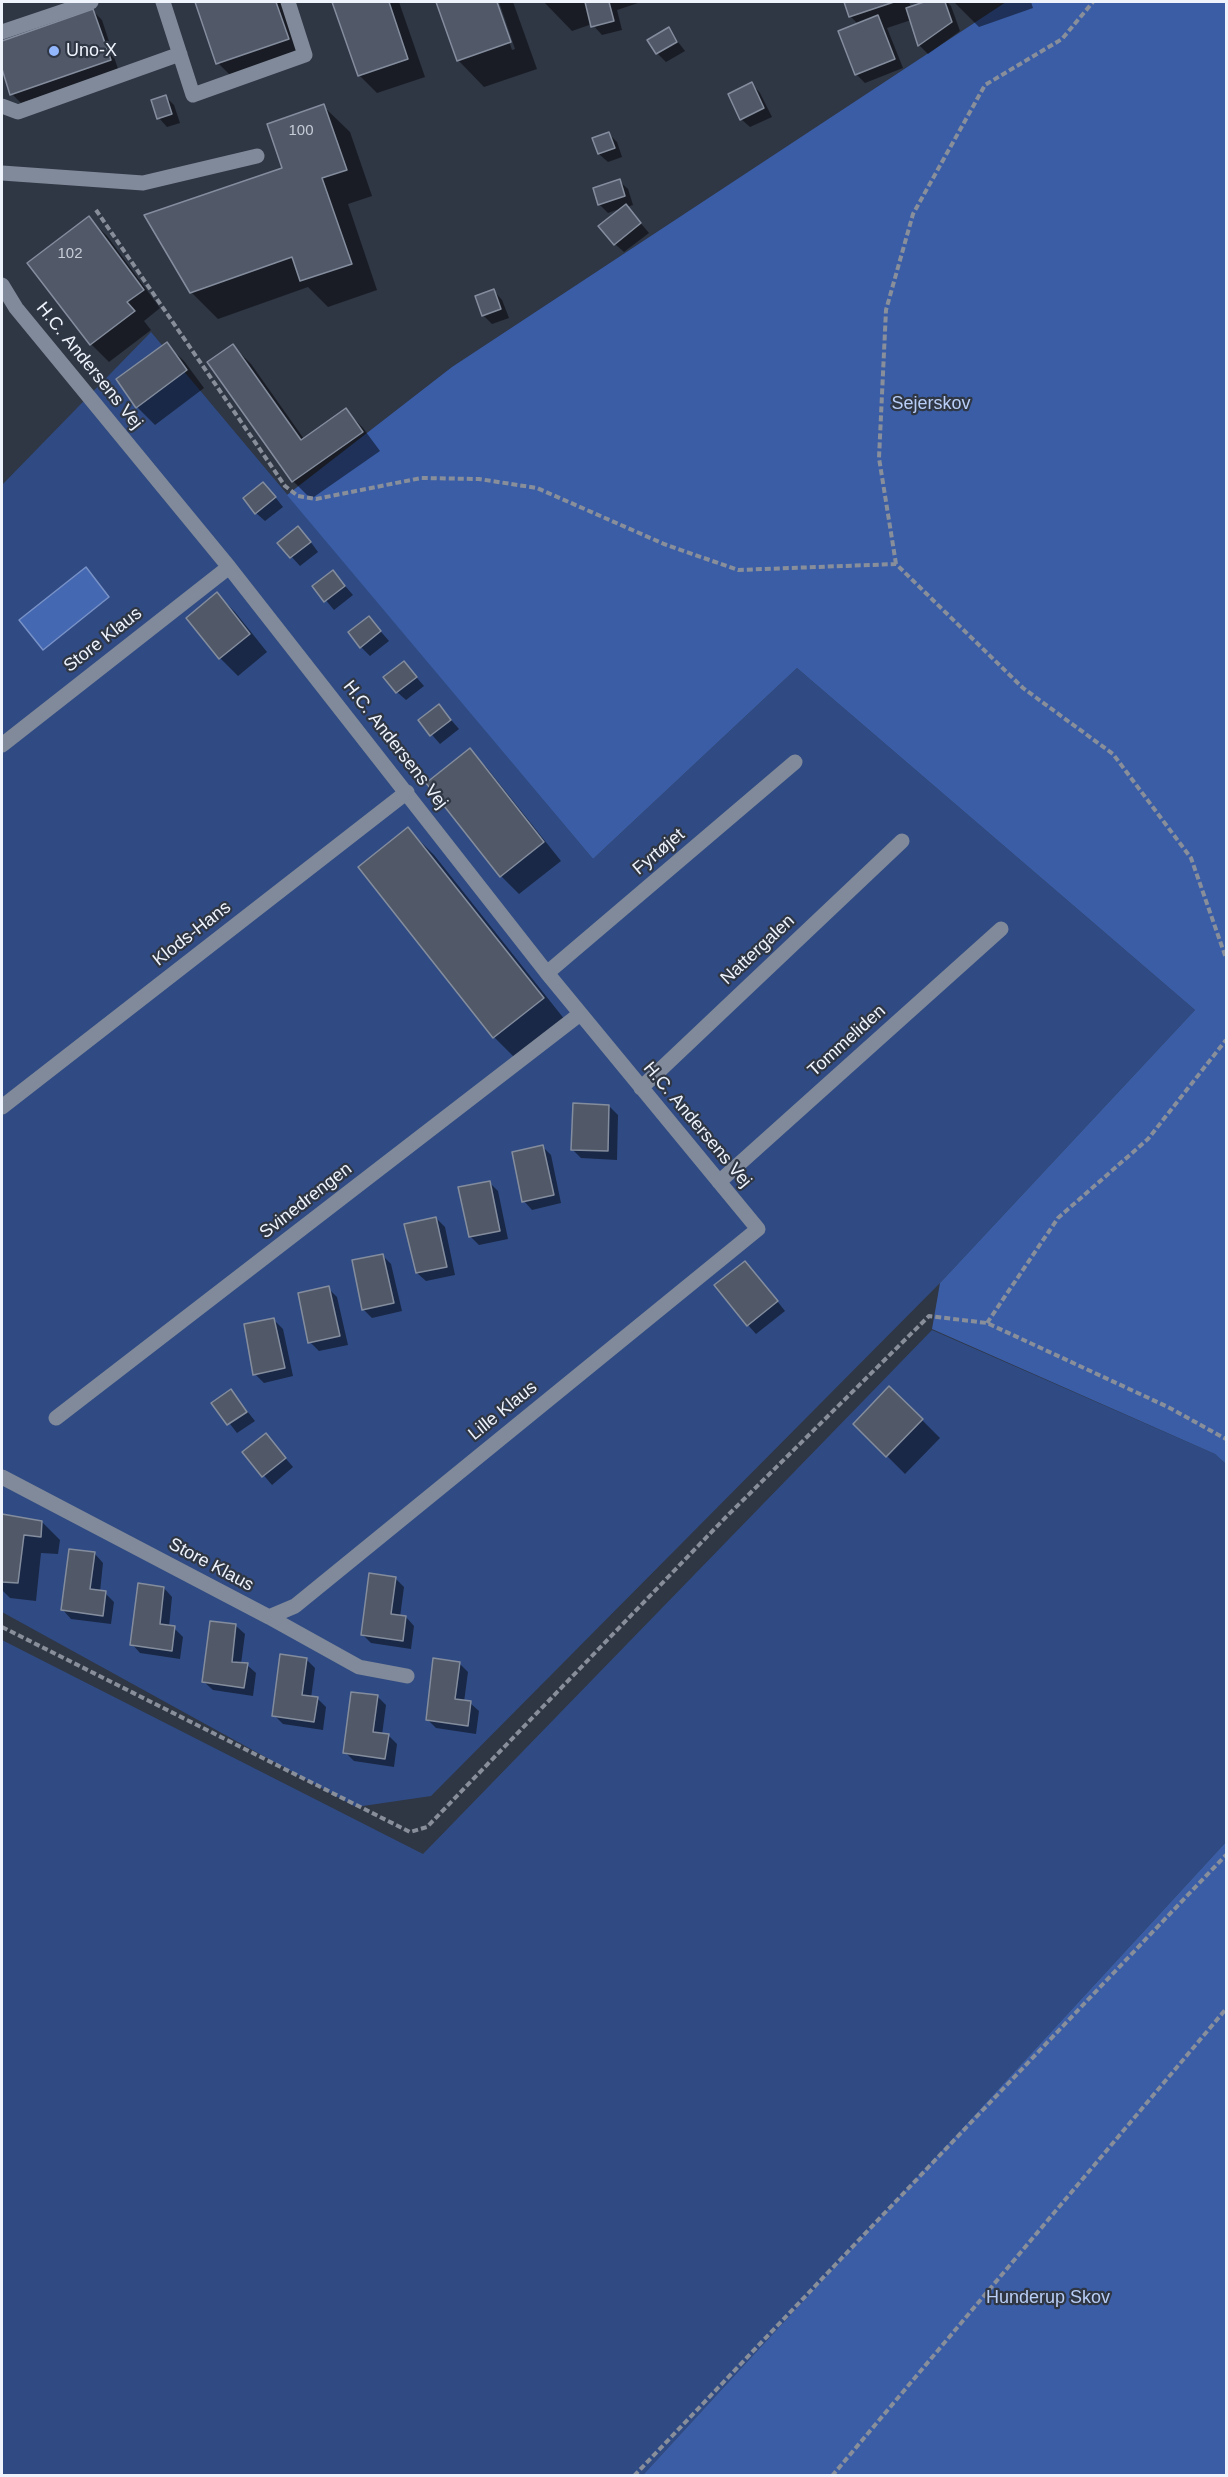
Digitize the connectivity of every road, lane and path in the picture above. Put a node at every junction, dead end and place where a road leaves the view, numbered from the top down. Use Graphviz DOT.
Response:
graph roads {
  1 [pos="91,2"];
  2 [pos="163,2"];
  3 [pos="288,2"];
  4 [pos="1093,2"];
  5 [pos="2,32"];
  6 [pos="180,54"];
  7 [pos="2,106"];
  8 [pos="257,156"];
  9 [pos="2,173"];
  10 [pos="94,207"];
  11 [pos="2,285"];
  12 [pos="9,311"];
  13 [pos="896,564"];
  14 [pos="229,567"];
  15 [pos="2,745"];
  16 [pos="795,762"];
  17 [pos="407,792"];
  18 [pos="902,841"];
  19 [pos="1001,929"];
  20 [pos="1227,958"];
  21 [pos="547,973"];
  22 [pos="580,1014"];
  23 [pos="1227,1040"];
  24 [pos="641,1088"];
  25 [pos="2,1107"];
  26 [pos="719,1182"];
  27 [pos="758,1229"];
  28 [pos="987,1323"];
  29 [pos="56,1418"];
  30 [pos="1227,1439"];
  31 [pos="2,1477"];
  32 [pos="268,1617"];
  33 [pos="2,1627"];
  34 [pos="407,1676"];
  35 [pos="1227,1855"];
  36 [pos="1227,2009"];
  37 [pos="634,2475"];
  38 [pos="832,2475"];
  1 -- 5 [label="lane"];
  2 -- 6 [label="lane"];
  3 -- 6 [label="lane"];
  4 -- 13 [label="path"];
  6 -- 7 [label="lane"];
  8 -- 9 [label="lane"];
  10 -- 13 [label="path"];
  11 -- 12 [label="lane, H.C. Andersens Vej"];
  12 -- 14 [label="lane, H.C. Andersens Vej"];
  13 -- 20 [label="path"];
  14 -- 15 [label="lane, Store Klaus"];
  14 -- 17 [label="lane, H.C. Andersens Vej"];
  16 -- 21 [label="lane, Fyrtøjet"];
  17 -- 21 [label="lane, H.C. Andersens Vej"];
  17 -- 25 [label="lane, Klods-Hans"];
  18 -- 24 [label="lane, Nattergalen"];
  19 -- 26 [label="lane, Tommeliden"];
  21 -- 22 [label="lane, H.C. Andersens Vej"];
  22 -- 24 [label="lane, H.C. Andersens Vej"];
  22 -- 29 [label="lane, Svinedrengen"];
  23 -- 28 [label="path"];
  24 -- 26 [label="lane, H.C. Andersens Vej"];
  26 -- 27 [label="lane, H.C. Andersens Vej"];
  27 -- 32 [label="lane, Lille Klaus"];
  28 -- 30 [label="path"];
  28 -- 33 [label="path"];
  31 -- 32 [label="lane, Store Klaus"];
  32 -- 34 [label="lane, Store Klaus"];
  35 -- 37 [label="path"];
  36 -- 38 [label="path"];
}
